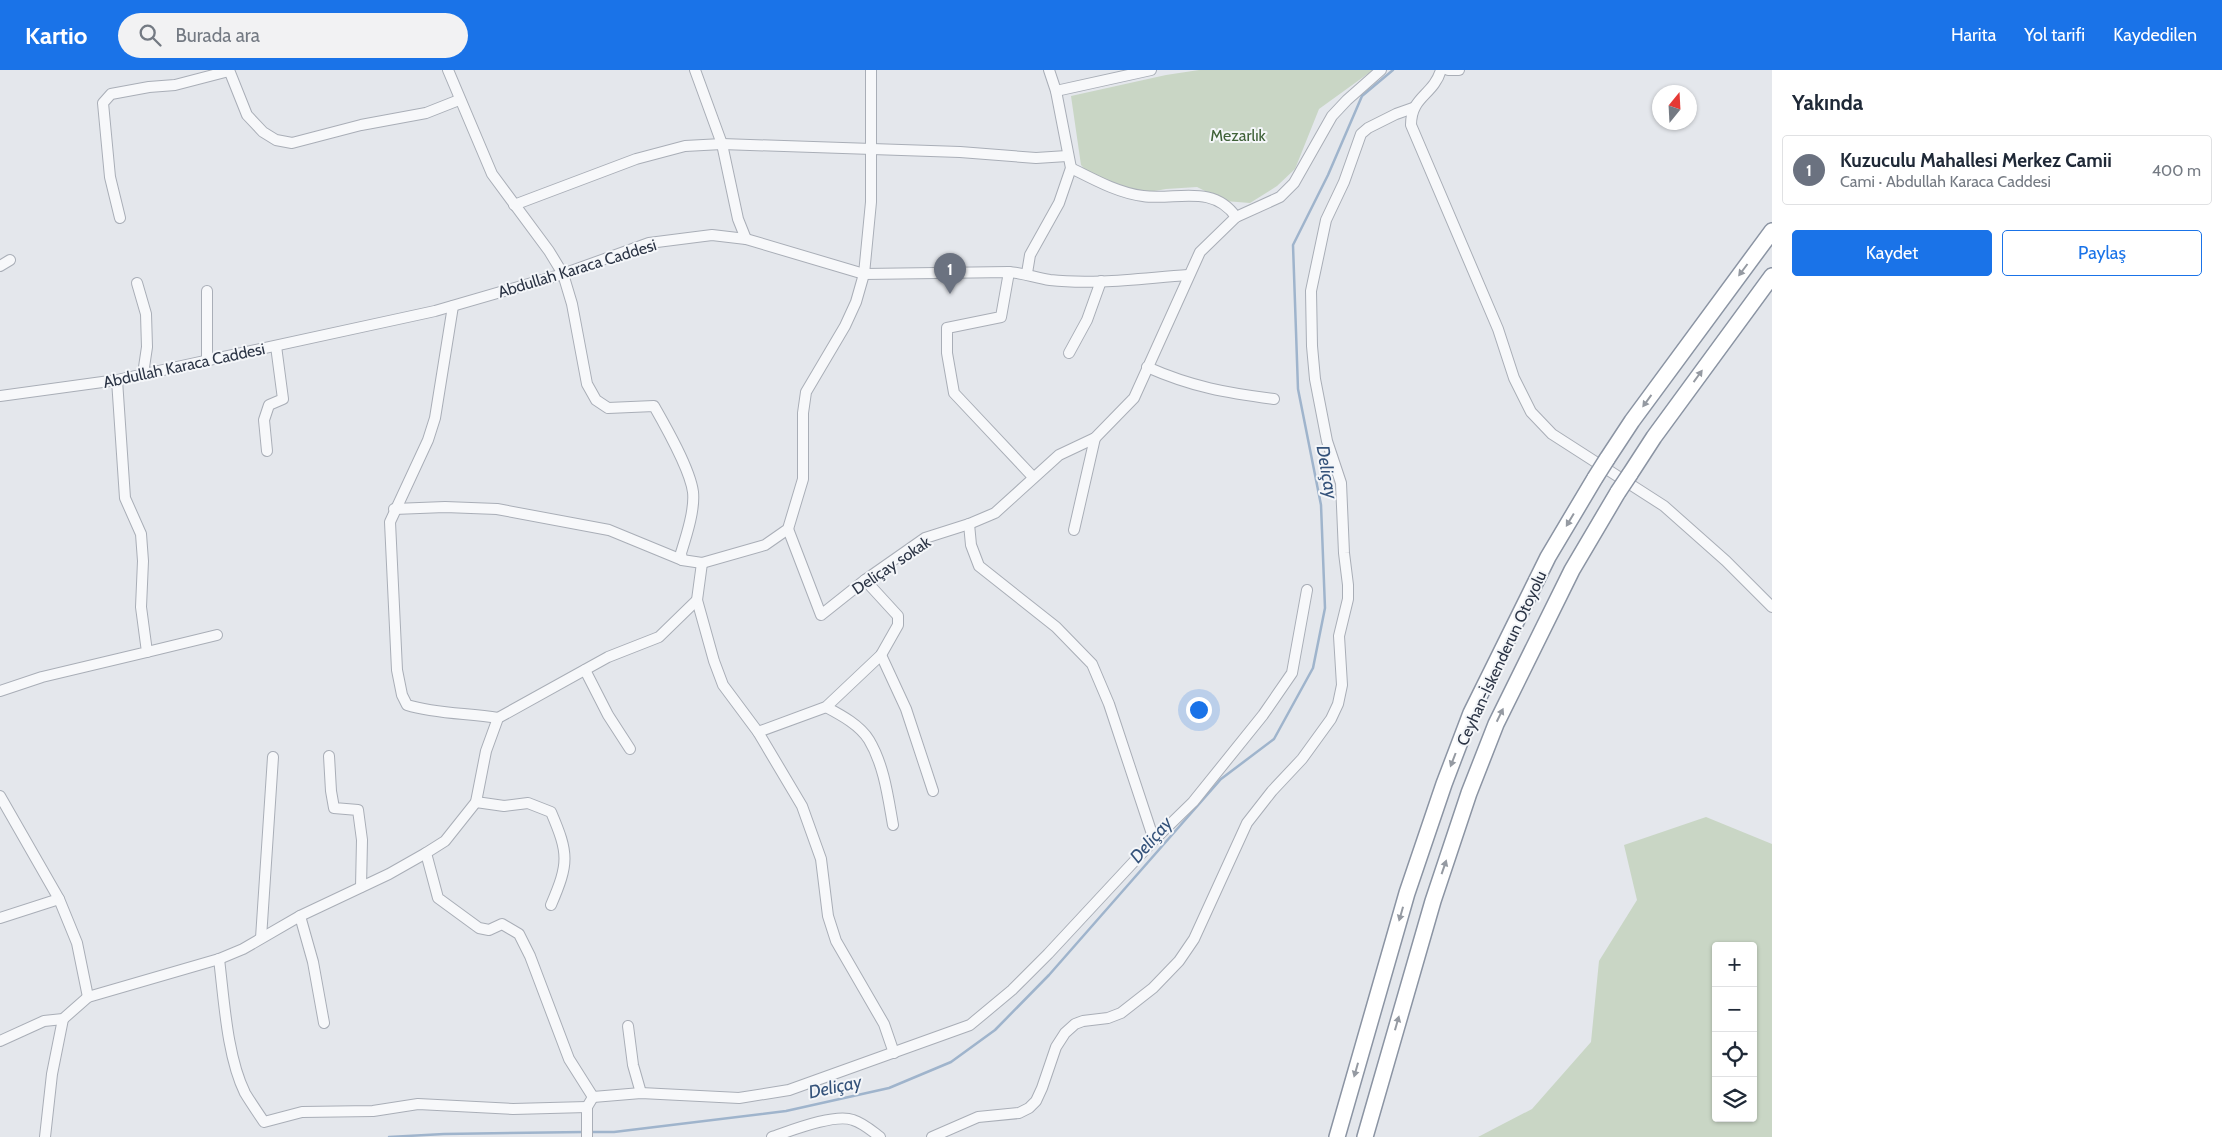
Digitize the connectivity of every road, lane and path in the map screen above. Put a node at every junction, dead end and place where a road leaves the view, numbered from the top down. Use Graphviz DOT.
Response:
graph roads {
  1 [pos="229,70"];
  2 [pos="448,70"];
  3 [pos="695,70"];
  4 [pos="871,70"];
  5 [pos="1048,70"];
  6 [pos="1151,70"];
  7 [pos="1381,70"];
  8 [pos="1441,70"];
  9 [pos="1448,70"];
  10 [pos="1459,70"];
  11 [pos="1056,91"];
  12 [pos="459,100"];
  13 [pos="1413,108"];
  14 [pos="722,144"];
  15 [pos="871,149"];
  16 [pos="1067,156"];
  17 [pos="1071,168"];
  18 [pos="514,205"];
  19 [pos="1236,217"];
  20 [pos="120,218"];
  21 [pos="1772,231"];
  22 [pos="746,240"];
  23 [pos="10,260"];
  24 [pos="0,266"];
  25 [pos="1009,272"];
  26 [pos="1027,273"];
  27 [pos="563,274"];
  28 [pos="864,274"];
  29 [pos="1188,275"];
  30 [pos="1772,276"];
  31 [pos="1101,280"];
  32 [pos="137,283"];
  33 [pos="207,291"];
  34 [pos="453,306"];
  35 [pos="276,346"];
  36 [pos="1069,353"];
  37 [pos="207,361"];
  38 [pos="1147,367"];
  39 [pos="144,374"];
  40 [pos="117,380"];
  41 [pos="0,396"];
  42 [pos="1274,399"];
  43 [pos="1095,438"];
  44 [pos="267,451"];
  45 [pos="1033,477"];
  46 [pos="394,509"];
  47 [pos="968,524"];
  48 [pos="788,529"];
  49 [pos="1074,530"];
  50 [pos="682,560"];
  51 [pos="702,563"];
  52 [pos="865,580"];
  53 [pos="1308,590"];
  54 [pos="698,600"];
  55 [pos="1772,607"];
  56 [pos="217,635"];
  57 [pos="147,652"];
  58 [pos="881,655"];
  59 [pos="585,670"];
  60 [pos="0,691"];
  61 [pos="826,707"];
  62 [pos="498,718"];
  63 [pos="758,732"];
  64 [pos="630,749"];
  65 [pos="329,756"];
  66 [pos="273,757"];
  67 [pos="933,791"];
  68 [pos="0,796"];
  69 [pos="476,802"];
  70 [pos="893,825"];
  71 [pos="1154,840"];
  72 [pos="426,853"];
  73 [pos="361,887"];
  74 [pos="59,899"];
  75 [pos="551,905"];
  76 [pos="300,916"];
  77 [pos="0,918"];
  78 [pos="261,938"];
  79 [pos="218,959"];
  80 [pos="88,997"];
  81 [pos="62,1020"];
  82 [pos="324,1022"];
  83 [pos="628,1026"];
  84 [pos="0,1041"];
  85 [pos="894,1053"];
  86 [pos="641,1093"];
  87 [pos="593,1097"];
  88 [pos="587,1111"];
  89 [pos="45,1137"];
  90 [pos="587,1137"];
  91 [pos="772,1137"];
  92 [pos="880,1137"];
  93 [pos="932,1137"];
  94 [pos="1337,1137"];
  95 [pos="1365,1137"];
  1 -- 12 [label="street"];
  1 -- 20 [label="street"];
  2 -- 12 [label="street"];
  3 -- 14 [label="street"];
  4 -- 15 [label="street"];
  5 -- 11 [label="street"];
  6 -- 11 [label="street"];
  7 -- 19 [label="street, Deliçay sokak"];
  8 -- 13 [label="street"];
  9 -- 10 [label="street"];
  11 -- 16 [label="street"];
  12 -- 18 [label="street"];
  13 -- 55 [label="street"];
  13 -- 93 [label="street"];
  14 -- 15 [label="street"];
  14 -- 18 [label="street"];
  14 -- 22 [label="street"];
  15 -- 16 [label="street"];
  15 -- 28 [label="street"];
  16 -- 17 [label="street"];
  17 -- 19 [label="street"];
  17 -- 26 [label="street"];
  18 -- 27 [label="street"];
  19 -- 29 [label="street, Deliçay sokak"];
  21 -- 94 [label="highway, Ceyhan-İskenderun Otoyolu, one-way, bridge"];
  22 -- 27 [label="street, Abdullah Karaca Caddesi"];
  22 -- 28 [label="street, Abdullah Karaca Caddesi"];
  23 -- 24 [label="street"];
  25 -- 26 [label="street, Abdullah Karaca Caddesi"];
  25 -- 28 [label="street, Abdullah Karaca Caddesi"];
  25 -- 45 [label="street"];
  26 -- 31 [label="street, Abdullah Karaca Caddesi"];
  27 -- 34 [label="street, Abdullah Karaca Caddesi"];
  27 -- 50 [label="street"];
  28 -- 48 [label="street"];
  29 -- 31 [label="street, Abdullah Karaca Caddesi"];
  29 -- 38 [label="street, Deliçay sokak"];
  95 -- 30 [label="highway, Ceyhan-İskenderun Otoyolu, one-way, bridge"];
  31 -- 36 [label="street"];
  32 -- 39 [label="street"];
  33 -- 37 [label="street"];
  34 -- 35 [label="street, Abdullah Karaca Caddesi"];
  34 -- 46 [label="street"];
  35 -- 37 [label="street, Abdullah Karaca Caddesi"];
  35 -- 44 [label="street"];
  37 -- 39 [label="street, Abdullah Karaca Caddesi"];
  38 -- 42 [label="street"];
  38 -- 43 [label="street, Deliçay sokak"];
  39 -- 40 [label="street, Abdullah Karaca Caddesi"];
  40 -- 41 [label="street, Abdullah Karaca Caddesi"];
  40 -- 57 [label="street"];
  43 -- 45 [label="street, Deliçay sokak"];
  43 -- 49 [label="street"];
  45 -- 47 [label="street, Deliçay sokak"];
  46 -- 50 [label="street"];
  46 -- 62 [label="street"];
  47 -- 52 [label="street, Deliçay sokak"];
  47 -- 71 [label="street"];
  48 -- 51 [label="street"];
  48 -- 52 [label="street, Deliçay sokak"];
  50 -- 51 [label="street"];
  51 -- 54 [label="street"];
  52 -- 58 [label="street"];
  53 -- 71 [label="street"];
  54 -- 59 [label="street"];
  54 -- 63 [label="street"];
  56 -- 57 [label="street"];
  57 -- 60 [label="street"];
  58 -- 61 [label="street"];
  58 -- 67 [label="street"];
  59 -- 62 [label="street"];
  59 -- 64 [label="street"];
  61 -- 63 [label="street"];
  61 -- 70 [label="street"];
  62 -- 69 [label="street"];
  63 -- 85 [label="street"];
  65 -- 73 [label="street"];
  66 -- 78 [label="street"];
  68 -- 74 [label="street"];
  69 -- 72 [label="street"];
  69 -- 75 [label="street"];
  71 -- 85 [label="street"];
  72 -- 73 [label="street"];
  72 -- 87 [label="street"];
  73 -- 76 [label="street"];
  74 -- 77 [label="street"];
  74 -- 80 [label="street"];
  76 -- 78 [label="street"];
  76 -- 82 [label="street"];
  78 -- 79 [label="street"];
  79 -- 80 [label="street"];
  79 -- 88 [label="street"];
  80 -- 81 [label="street"];
  81 -- 84 [label="street"];
  81 -- 89 [label="street"];
  83 -- 86 [label="street"];
  85 -- 86 [label="street"];
  86 -- 87 [label="street"];
  87 -- 88 [label="street"];
  88 -- 90 [label="street"];
  91 -- 92 [label="street"];
}
